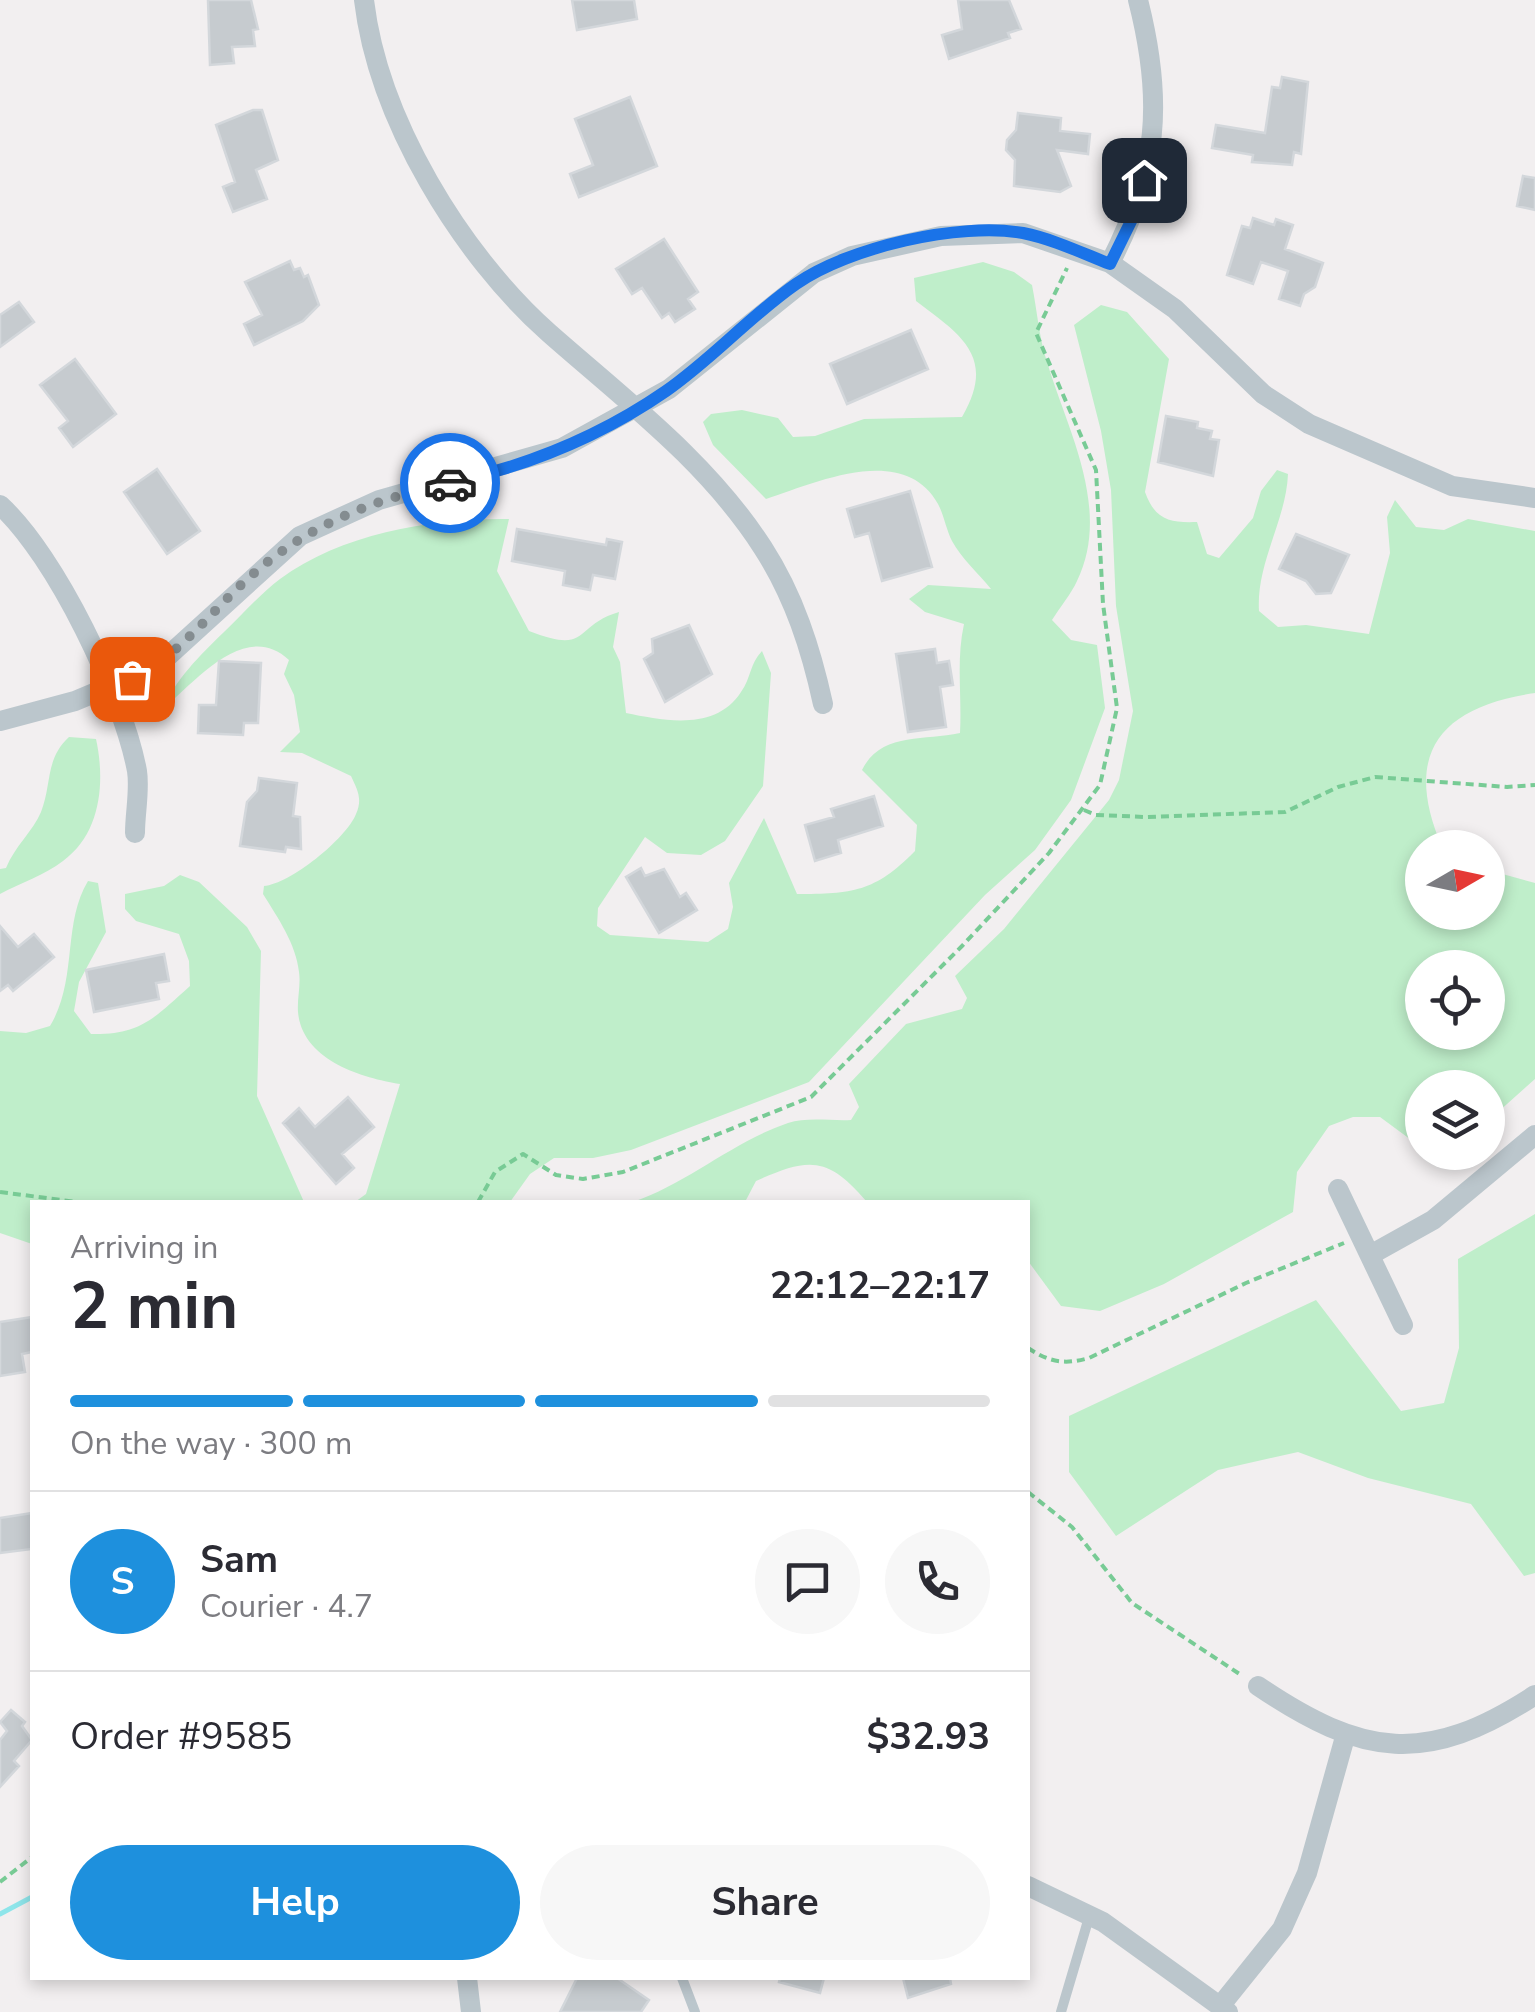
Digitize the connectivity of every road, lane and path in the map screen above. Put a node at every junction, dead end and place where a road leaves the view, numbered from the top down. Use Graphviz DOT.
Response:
graph roads {
  1 [pos="364,0"];
  2 [pos="1138,0"];
  3 [pos="1076,250"];
  4 [pos="1110,264"];
  5 [pos="640,408"];
  6 [pos="1535,498"];
  7 [pos="0,506"];
  8 [pos="109,688"];
  9 [pos="823,704"];
  10 [pos="0,721"];
  11 [pos="1535,784"];
  12 [pos="1084,810"];
  13 [pos="134,832"];
  14 [pos="1535,1135"];
  15 [pos="1338,1189"];
  16 [pos="0,1192"];
  17 [pos="62,1200"];
  18 [pos="479,1200"];
  19 [pos="1367,1245"];
  20 [pos="1404,1325"];
  21 [pos="1030,1349"];
  22 [pos="1030,1495"];
  23 [pos="1258,1686"];
  24 [pos="1535,1695"];
  25 [pos="1346,1737"];
  26 [pos="30,1859"];
  27 [pos="0,1882"];
  28 [pos="1030,1887"];
  29 [pos="1090,1914"];
  30 [pos="467,1980"];
  31 [pos="683,1980"];
  32 [pos="1224,2009"];
  33 [pos="471,2012"];
  34 [pos="695,2012"];
  35 [pos="1060,2012"];
  1 -- 5 [label="street"];
  2 -- 4 [label="street"];
  3 -- 4 [label="street"];
  3 -- 5 [label="street"];
  3 -- 12 [label="path"];
  4 -- 6 [label="street"];
  5 -- 8 [label="street"];
  5 -- 9 [label="street"];
  7 -- 8 [label="street"];
  8 -- 10 [label="street"];
  8 -- 13 [label="street"];
  11 -- 12 [label="path"];
  12 -- 18 [label="path"];
  14 -- 19 [label="street"];
  15 -- 19 [label="street"];
  16 -- 17 [label="path"];
  19 -- 20 [label="street"];
  19 -- 21 [label="path"];
  22 -- 23 [label="path"];
  23 -- 25 [label="street"];
  24 -- 25 [label="street"];
  25 -- 32 [label="street"];
  26 -- 27 [label="path"];
  28 -- 29 [label="street"];
  29 -- 32 [label="street"];
  29 -- 35 [label="lane"];
  30 -- 33 [label="street"];
  31 -- 34 [label="lane"];
}
